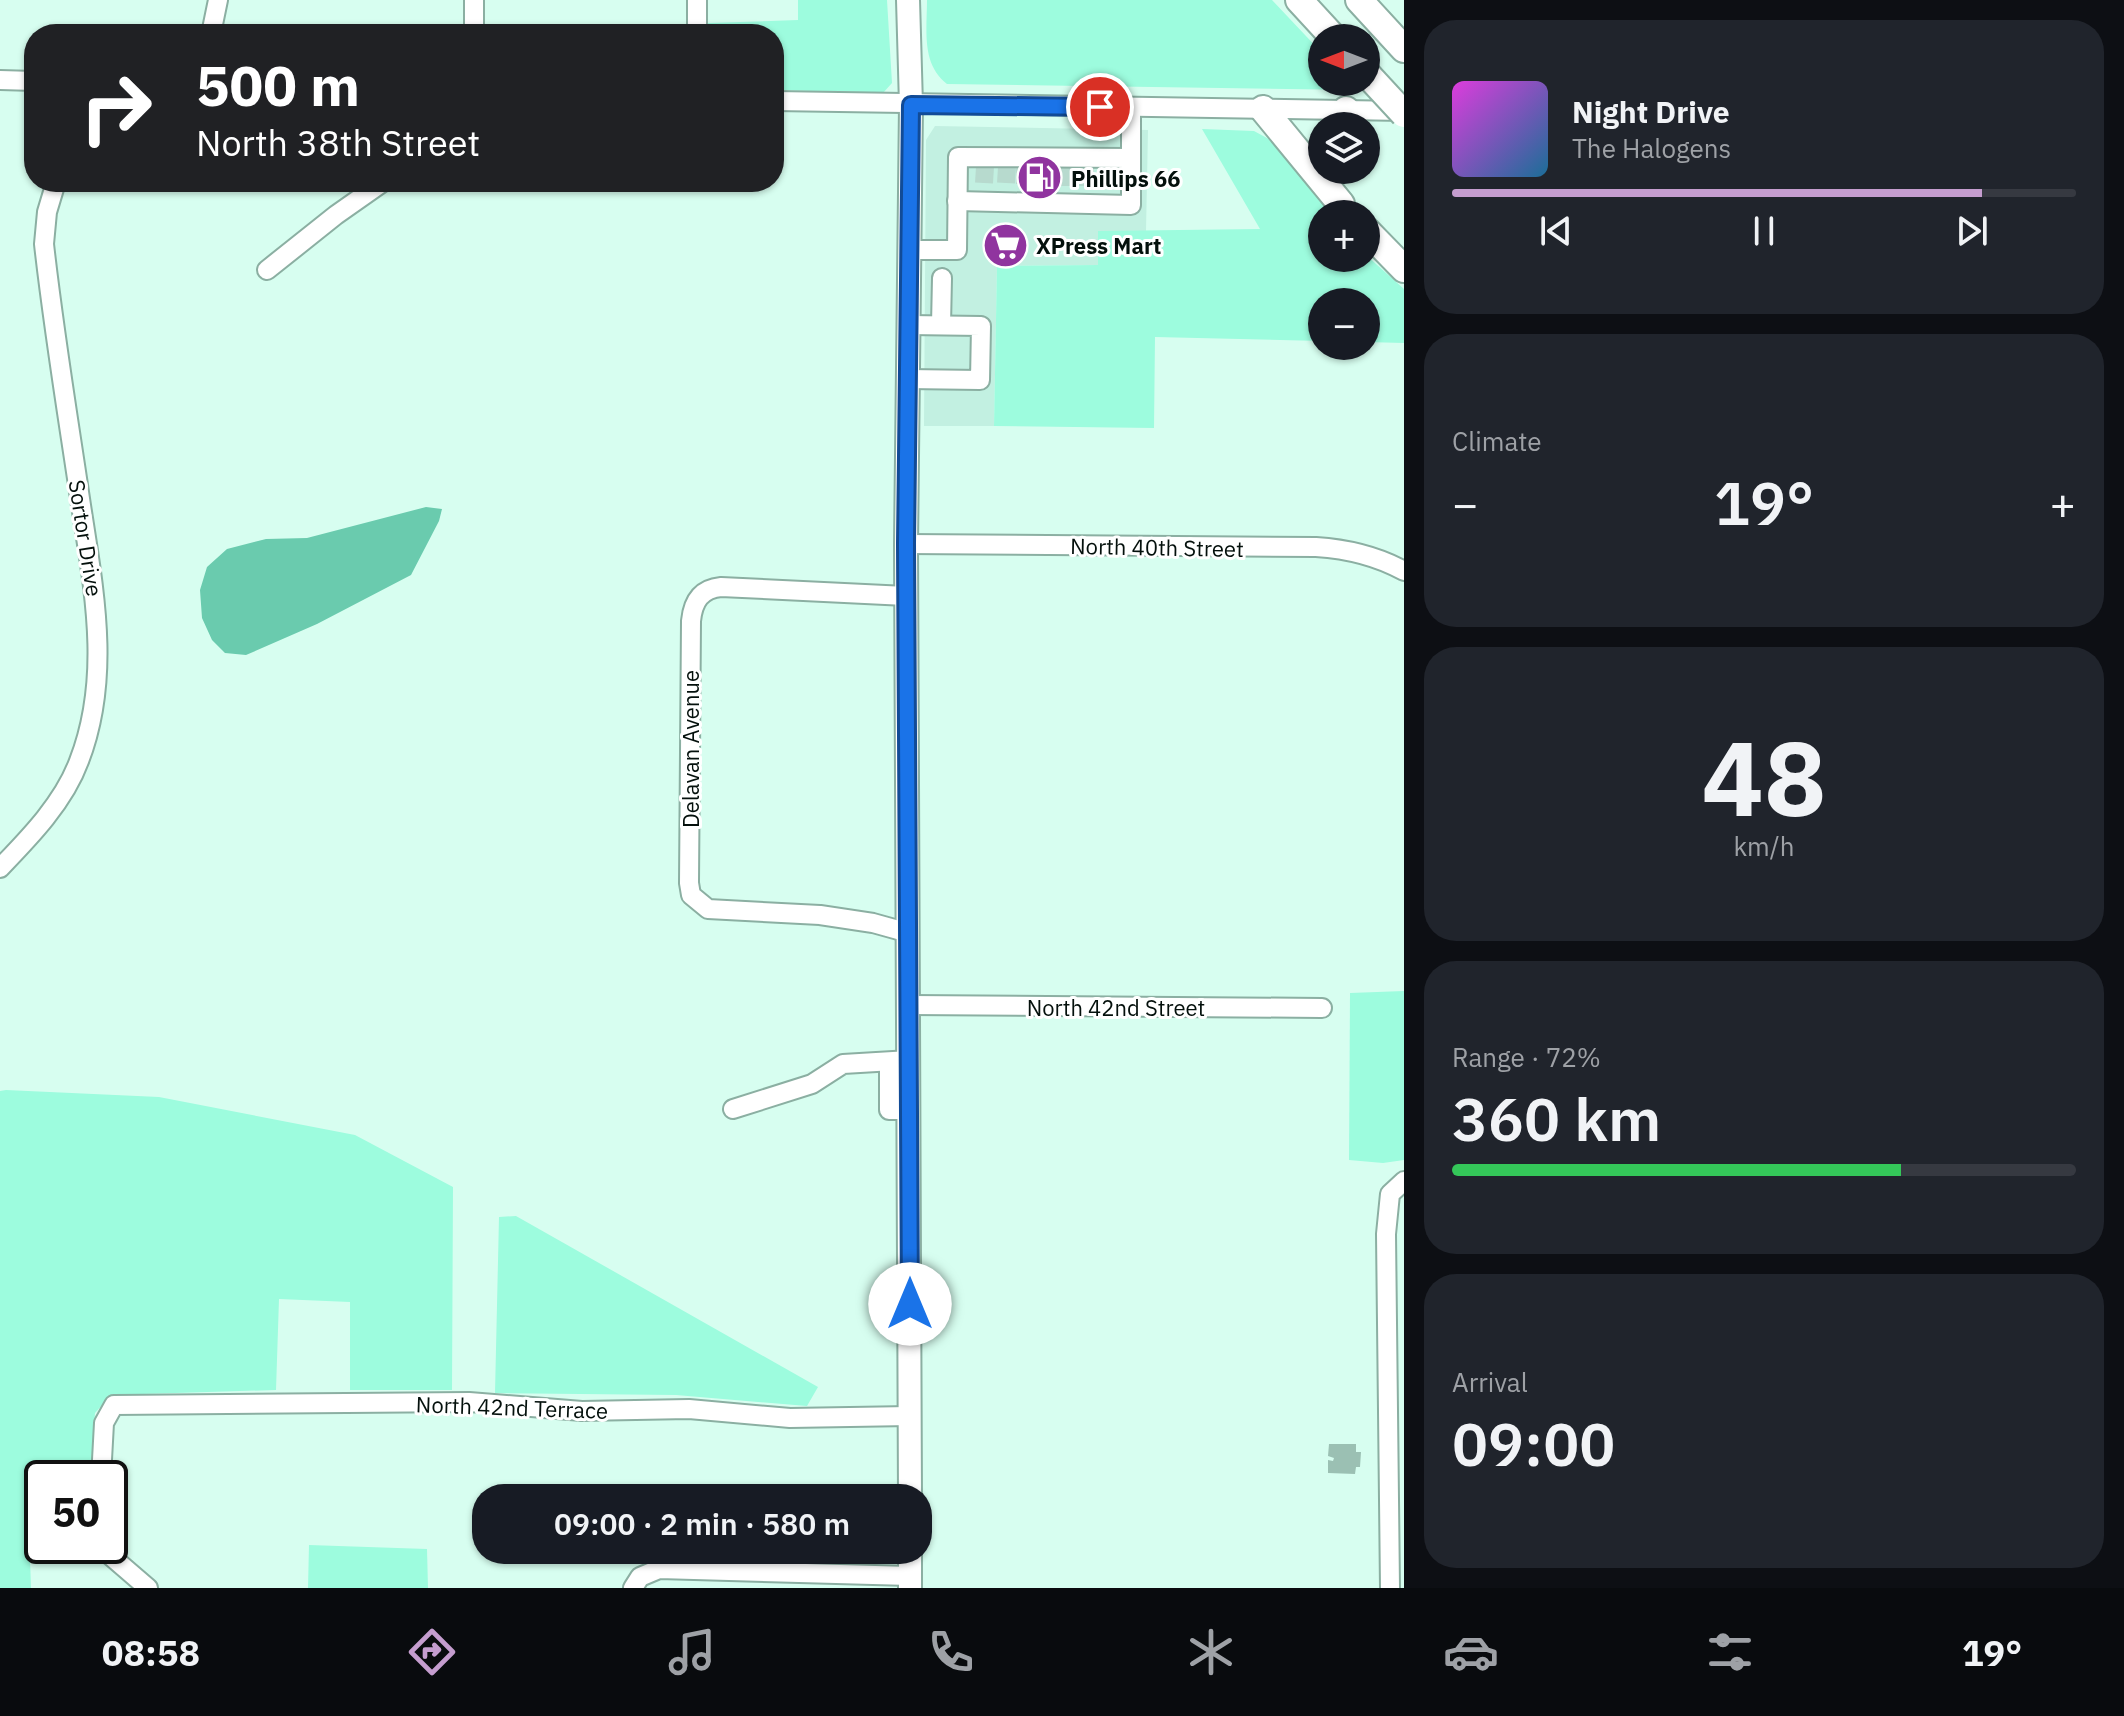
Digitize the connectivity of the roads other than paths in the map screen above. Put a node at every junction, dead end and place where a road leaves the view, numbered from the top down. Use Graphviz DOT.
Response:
graph roads {
  1 [pos="218,0"];
  2 [pos="474,0"];
  3 [pos="697,0"];
  4 [pos="908,0"];
  5 [pos="1299,0"];
  6 [pos="1359,0"];
  7 [pos="213,24"];
  8 [pos="474,24"];
  9 [pos="697,24"];
  10 [pos="1321,24"];
  11 [pos="1404,49"];
  12 [pos="0,80"];
  13 [pos="24,81"];
  14 [pos="1380,88"];
  15 [pos="784,101"];
  16 [pos="911,105"];
  17 [pos="1131,108"];
  18 [pos="1263,109"];
  19 [pos="1404,113"];
  20 [pos="1308,114"];
  21 [pos="1380,115"];
  22 [pos="1116,175"];
  23 [pos="984,177"];
  24 [pos="1016,178"];
  25 [pos="1047,178"];
  26 [pos="1077,179"];
  27 [pos="53,192"];
  28 [pos="369,192"];
  29 [pos="1339,200"];
  30 [pos="957,201"];
  31 [pos="1380,244"];
  32 [pos="910,250"];
  33 [pos="1404,269"];
  34 [pos="267,270"];
  35 [pos="942,278"];
  36 [pos="909,325"];
  37 [pos="941,325"];
  38 [pos="908,379"];
  39 [pos="906,544"];
  40 [pos="1404,571"];
  41 [pos="906,596"];
  42 [pos="0,868"];
  43 [pos="909,933"];
  44 [pos="910,1005"];
  45 [pos="1322,1008"];
  46 [pos="900,1061"];
  47 [pos="733,1109"];
  48 [pos="1404,1181"];
  49 [pos="910,1416"];
  50 [pos="102,1460"];
  51 [pos="910,1484"];
  52 [pos="122,1564"];
  53 [pos="910,1582"];
  54 [pos="636,1583"];
  55 [pos="148,1588"];
  56 [pos="1390,1588"];
  1 -- 7 [label="street"];
  2 -- 8 [label="street"];
  3 -- 9 [label="street"];
  4 -- 16 [label="main road"];
  5 -- 10 [label="highway"];
  6 -- 11 [label="highway"];
  12 -- 13 [label="street"];
  14 -- 19 [label="highway, bridge"];
  15 -- 16 [label="street"];
  16 -- 17 [label="street"];
  16 -- 32 [label="main road"];
  17 -- 18 [label="street"];
  17 -- 22 [label="street"];
  18 -- 20 [label="street"];
  18 -- 29 [label="highway"];
  19 -- 21 [label="street"];
  22 -- 26 [label="street"];
  22 -- 26 [label="street"];
  23 -- 24 [label="street"];
  23 -- 24 [label="street"];
  23 -- 30 [label="street"];
  23 -- 30 [label="street"];
  24 -- 25 [label="street"];
  24 -- 25 [label="street"];
  25 -- 26 [label="street"];
  25 -- 26 [label="street"];
  27 -- 42 [label="street, Sortor Drive"];
  28 -- 34 [label="street"];
  30 -- 32 [label="street"];
  31 -- 33 [label="highway"];
  32 -- 36 [label="main road"];
  35 -- 37 [label="street"];
  36 -- 37 [label="street"];
  36 -- 38 [label="main road"];
  37 -- 38 [label="street"];
  38 -- 39 [label="main road"];
  39 -- 40 [label="street, North 40th Street"];
  39 -- 41 [label="main road"];
  41 -- 43 [label="main road"];
  41 -- 43 [label="street, Delavan Avenue"];
  43 -- 44 [label="main road"];
  44 -- 45 [label="street, North 42nd Street"];
  44 -- 46 [label="main road"];
  46 -- 47 [label="street"];
  46 -- 49 [label="main road"];
  48 -- 56 [label="street"];
  49 -- 50 [label="street, North 42nd Terrace"];
  49 -- 51 [label="main road"];
  52 -- 55 [label="street"];
  53 -- 54 [label="street"];
}
